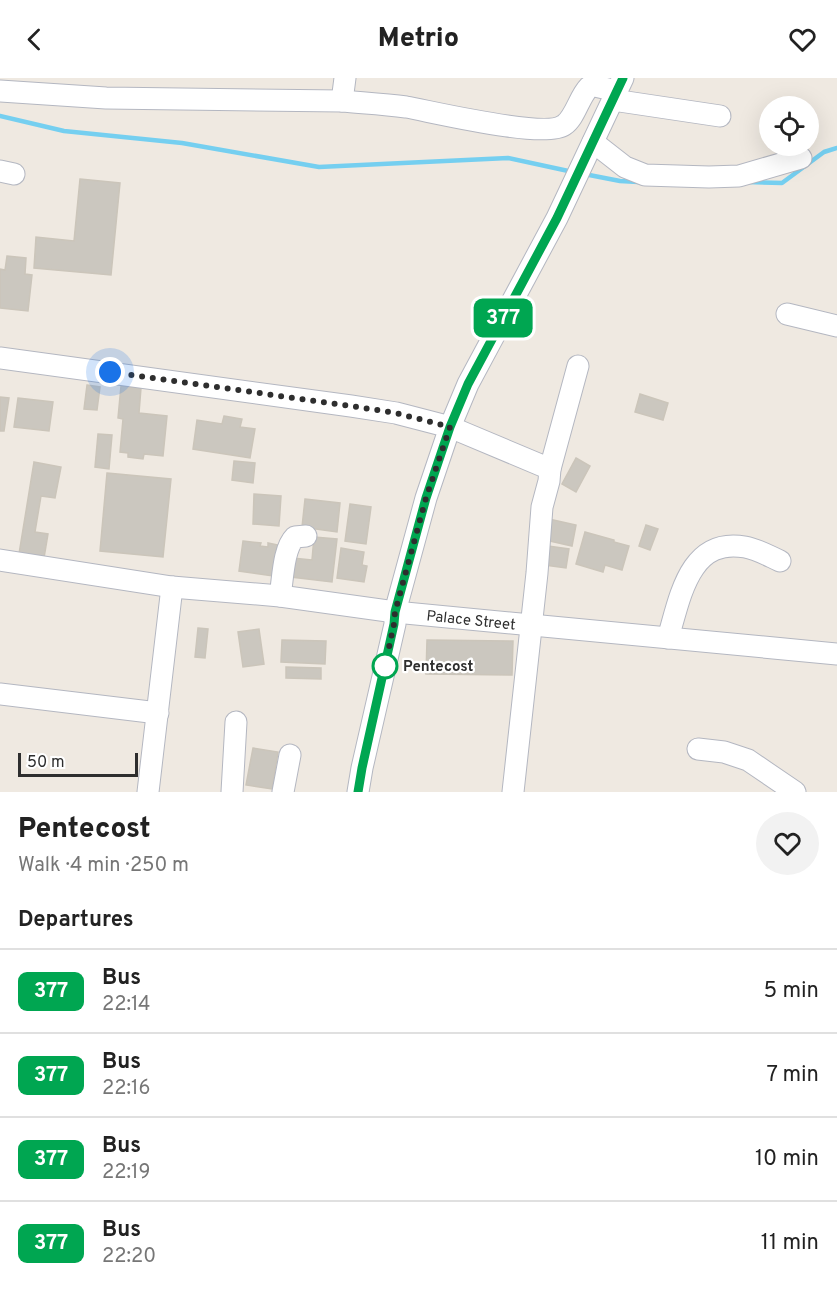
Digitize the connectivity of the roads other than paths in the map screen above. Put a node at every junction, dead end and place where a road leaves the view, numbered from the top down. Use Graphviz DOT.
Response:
graph roads {
  1 [pos="345,78"];
  2 [pos="618,90"];
  3 [pos="0,91"];
  4 [pos="342,102"];
  5 [pos="720,116"];
  6 [pos="590,149"];
  7 [pos="801,158"];
  8 [pos="787,314"];
  9 [pos="837,326"];
  10 [pos="0,358"];
  11 [pos="578,366"];
  12 [pos="450,427"];
  13 [pos="550,469"];
  14 [pos="306,536"];
  15 [pos="0,560"];
  16 [pos="780,561"];
  17 [pos="172,587"];
  18 [pos="280,596"];
  19 [pos="395,612"];
  20 [pos="531,626"];
  21 [pos="668,638"];
  22 [pos="837,654"];
  23 [pos="0,694"];
  24 [pos="158,713"];
  25 [pos="236,722"];
  26 [pos="698,749"];
  27 [pos="290,755"];
  28 [pos="148,792"];
  29 [pos="232,792"];
  30 [pos="284,792"];
  31 [pos="358,792"];
  32 [pos="513,792"];
  33 [pos="795,792"];
  1 -- 4 [label="street"];
  2 -- 4 [label="street"];
  2 -- 5 [label="street"];
  2 -- 6 [label="street"];
  3 -- 4 [label="street"];
  6 -- 7 [label="street"];
  6 -- 12 [label="street"];
  8 -- 9 [label="street"];
  10 -- 12 [label="street"];
  11 -- 13 [label="street"];
  12 -- 13 [label="street"];
  12 -- 19 [label="street"];
  13 -- 20 [label="street"];
  14 -- 18 [label="street"];
  15 -- 17 [label="street, Palace Street"];
  16 -- 21 [label="street"];
  17 -- 18 [label="street, Palace Street"];
  17 -- 24 [label="street"];
  18 -- 19 [label="street, Palace Street"];
  19 -- 20 [label="street, Palace Street"];
  19 -- 31 [label="street"];
  20 -- 21 [label="street, Palace Street"];
  20 -- 32 [label="street"];
  21 -- 22 [label="street, Palace Street"];
  23 -- 24 [label="street"];
  24 -- 28 [label="street"];
  25 -- 29 [label="street"];
  26 -- 33 [label="street"];
  27 -- 30 [label="street"];
}
